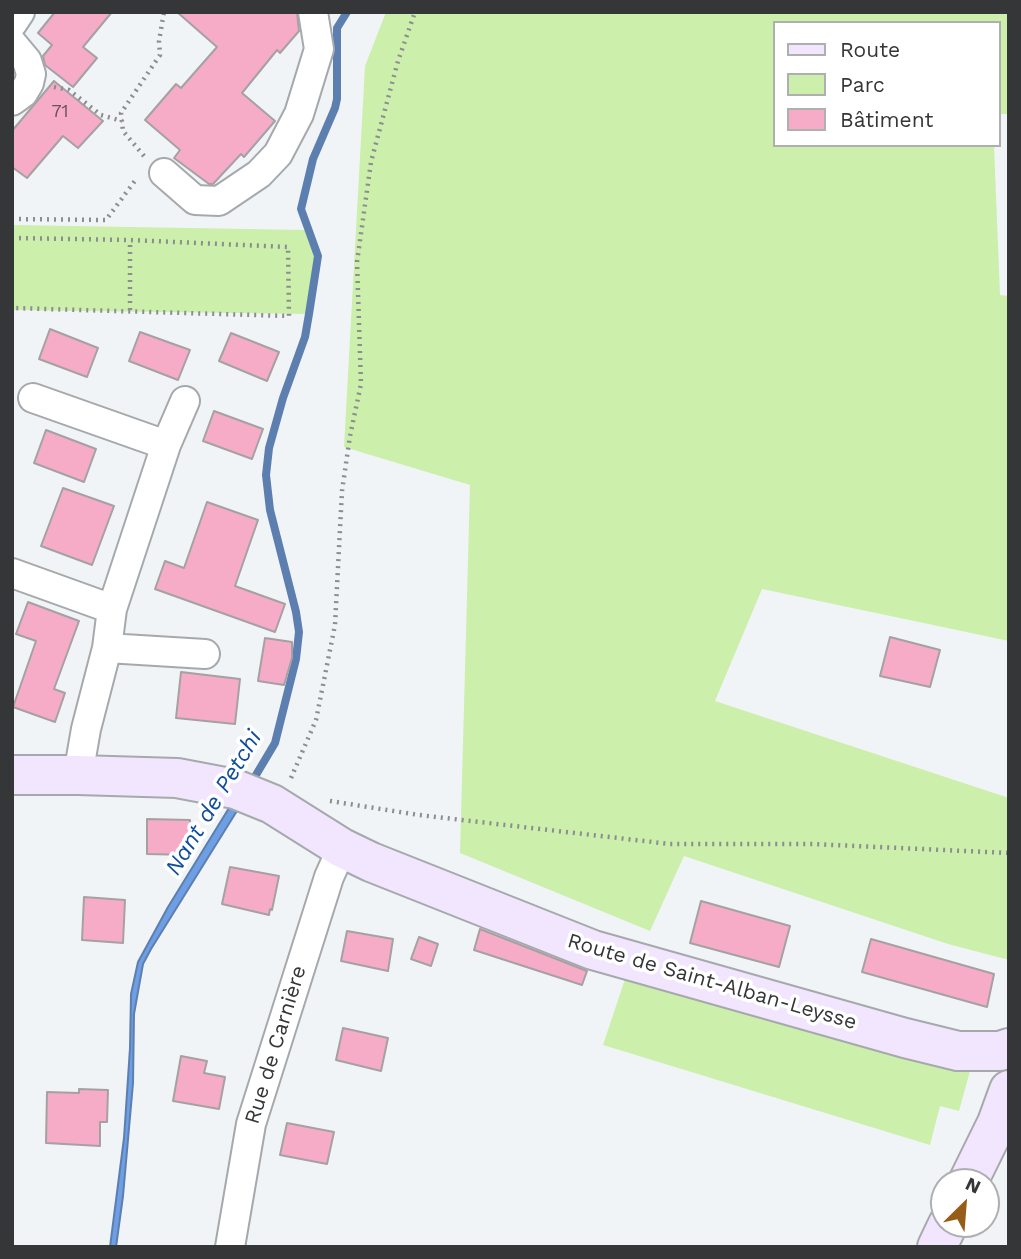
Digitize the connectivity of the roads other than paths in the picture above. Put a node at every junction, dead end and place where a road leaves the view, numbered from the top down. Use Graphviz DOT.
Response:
graph roads {
  1 [pos="20,12"];
  2 [pos="313,12"];
  3 [pos="12,24"];
  4 [pos="12,43"];
  5 [pos="21,92"];
  6 [pos="157,167"];
  7 [pos="33,398"];
  8 [pos="186,401"];
  9 [pos="166,445"];
  10 [pos="12,573"];
  11 [pos="112,609"];
  12 [pos="107,648"];
  13 [pos="205,654"];
  14 [pos="12,775"];
  15 [pos="78,775"];
  16 [pos="342,848"];
  17 [pos="1009,1048"];
  18 [pos="1009,1090"];
  19 [pos="975,1168"];
  20 [pos="230,1247"];
  1 -- 3 [label="street"];
  2 -- 6 [label="street"];
  4 -- 5 [label="street"];
  7 -- 9 [label="street"];
  8 -- 9 [label="street"];
  9 -- 11 [label="street"];
  10 -- 11 [label="street"];
  11 -- 12 [label="street"];
  12 -- 13 [label="street"];
  12 -- 15 [label="street"];
  14 -- 15 [label="main road"];
  15 -- 16 [label="main road, Route de Saint-Alban-Leysse"];
  16 -- 17 [label="main road, Route de Saint-Alban-Leysse"];
  16 -- 20 [label="street, Rue de Carnière"];
  18 -- 19 [label="main road"];
}
